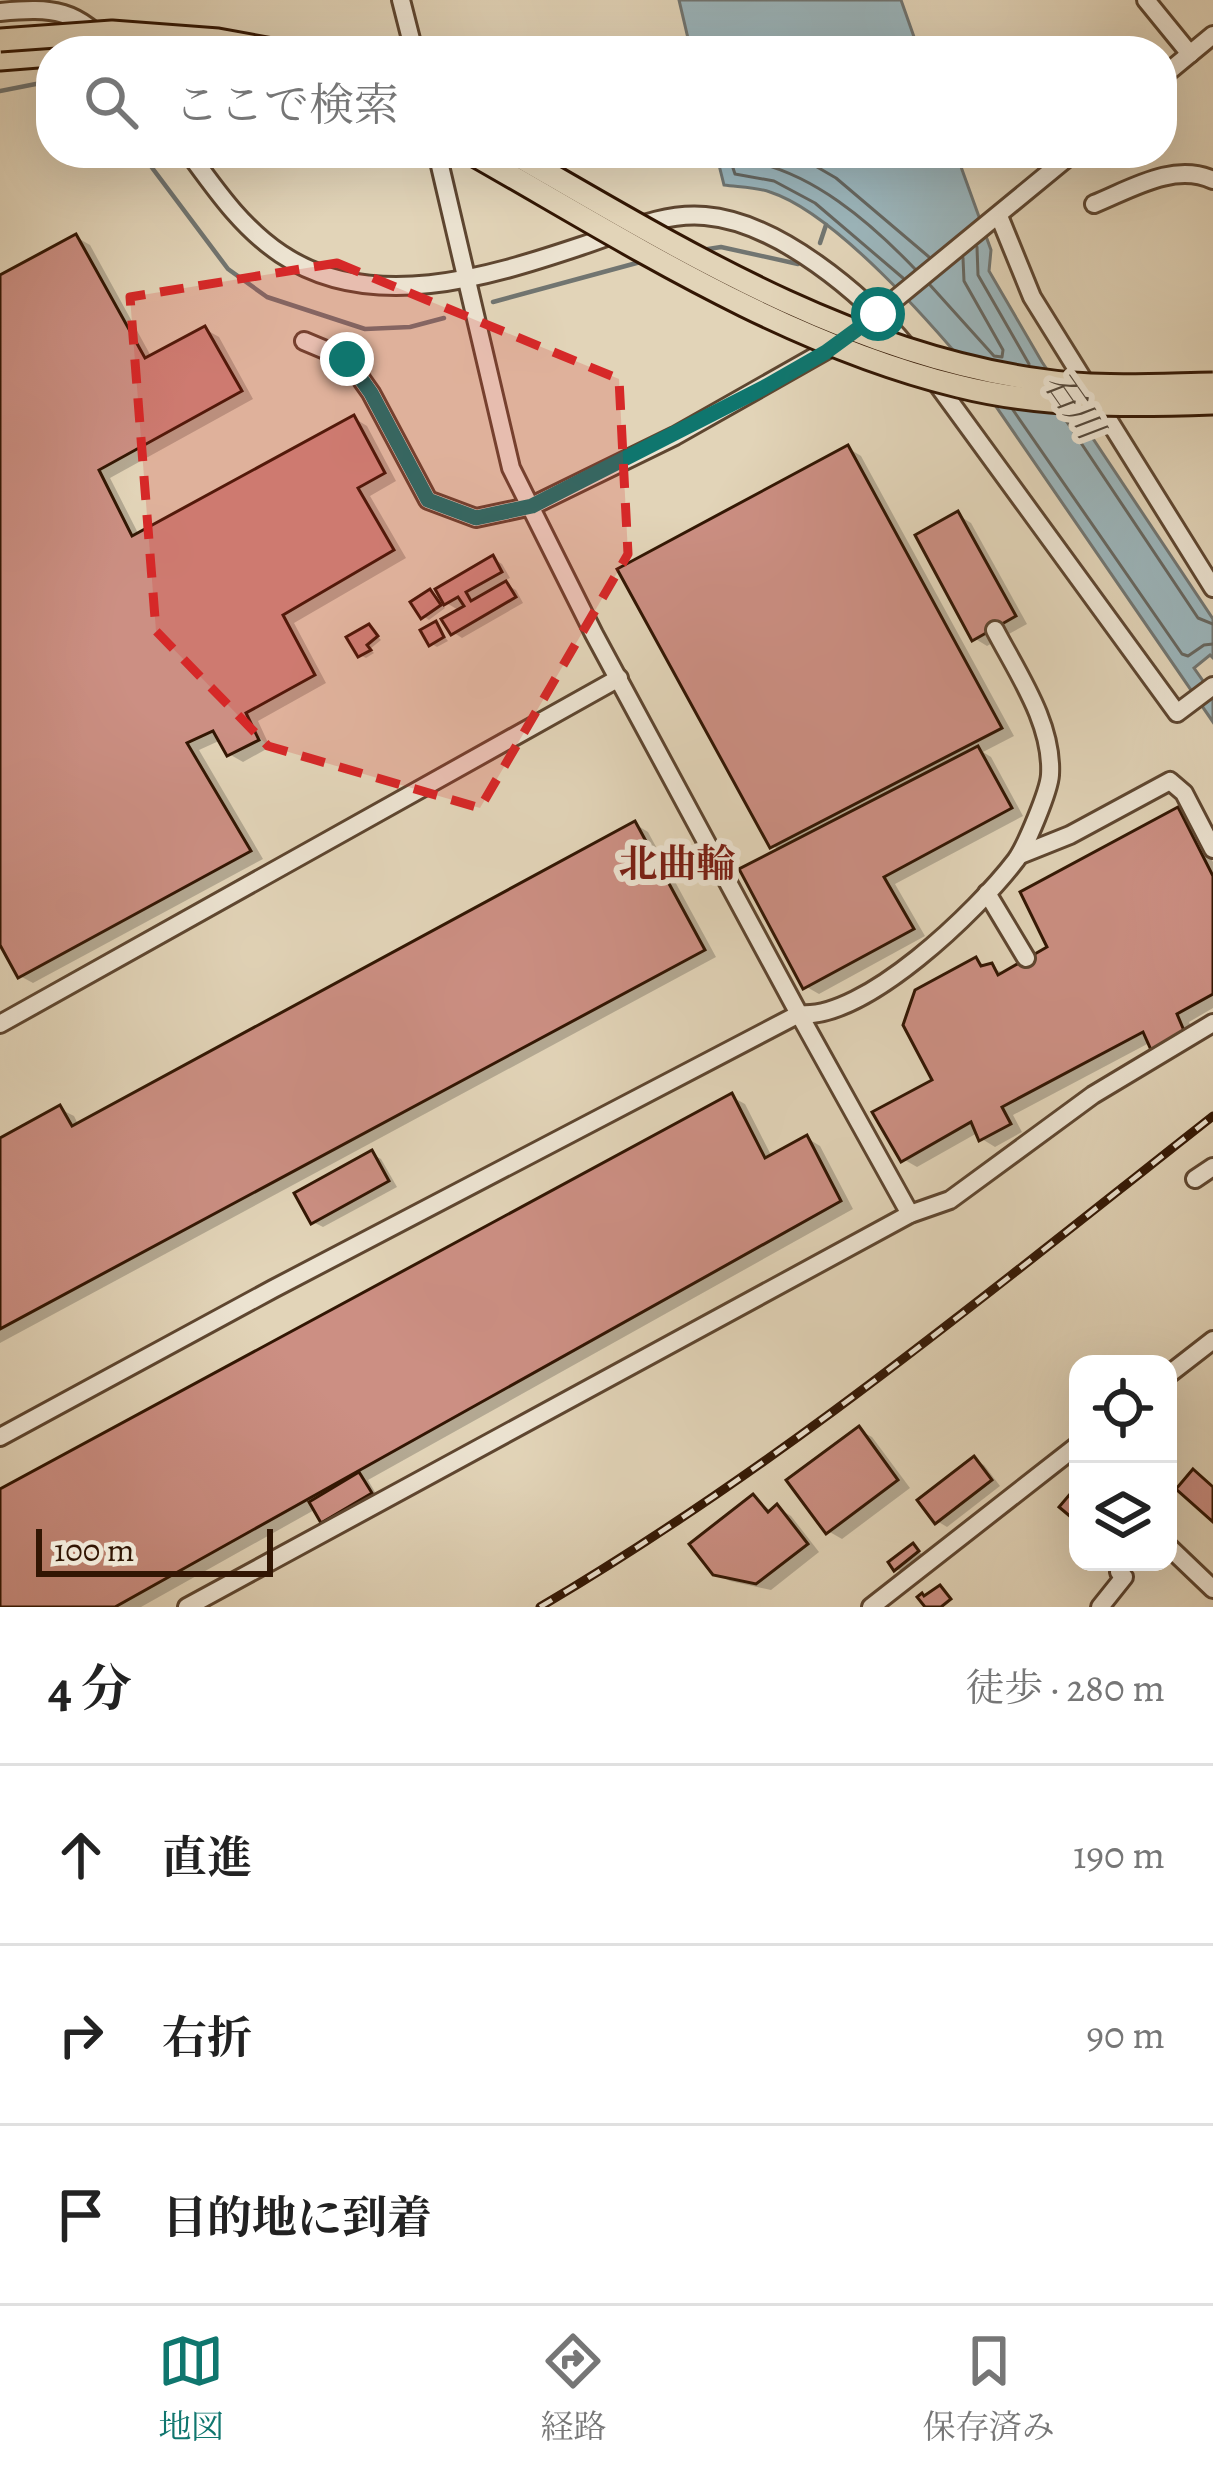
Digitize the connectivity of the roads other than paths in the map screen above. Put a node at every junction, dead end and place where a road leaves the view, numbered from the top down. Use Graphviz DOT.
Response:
graph roads {
  1 [pos="401,0"];
  2 [pos="1146,0"];
  3 [pos="0,12"];
  4 [pos="1213,35"];
  5 [pos="56,36"];
  6 [pos="101,36"];
  7 [pos="165,36"];
  8 [pos="410,36"];
  9 [pos="1175,36"];
  10 [pos="36,37"];
  11 [pos="1177,38"];
  12 [pos="0,40"];
  13 [pos="1190,54"];
  14 [pos="36,56"];
  15 [pos="0,58"];
  16 [pos="1177,65"];
  17 [pos="201,168"];
  18 [pos="440,168"];
  19 [pos="498,168"];
  20 [pos="539,168"];
  21 [pos="1055,168"];
  22 [pos="1213,179"];
  23 [pos="1094,204"];
  24 [pos="998,217"];
  25 [pos="464,276"];
  26 [pos="880,312"];
  27 [pos="304,341"];
  28 [pos="1213,384"];
  29 [pos="1213,403"];
  30 [pos="532,506"];
  31 [pos="1213,589"];
  32 [pos="995,631"];
  33 [pos="619,678"];
  34 [pos="1213,686"];
  35 [pos="1213,849"];
  36 [pos="1020,855"];
  37 [pos="987,893"];
  38 [pos="1026,958"];
  39 [pos="799,1015"];
  40 [pos="1213,1023"];
  41 [pos="0,1024"];
  42 [pos="1213,1167"];
  43 [pos="1195,1179"];
  44 [pos="910,1214"];
  45 [pos="1213,1340"];
  46 [pos="1177,1368"];
  47 [pos="0,1437"];
  48 [pos="1069,1452"];
  49 [pos="1177,1555"];
  50 [pos="1119,1571"];
  51 [pos="1213,1589"];
  52 [pos="187,1607"];
  53 [pos="871,1607"];
  54 [pos="1100,1607"];
  1 -- 8 [label="street"];
  2 -- 9 [label="street"];
  3 -- 6 [label="street"];
  4 -- 13 [label="street"];
  5 -- 7 [label="main road, bridge"];
  10 -- 12 [label="main road, bridge"];
  11 -- 13 [label="street"];
  13 -- 16 [label="street"];
  14 -- 15 [label="main road"];
  17 -- 25 [label="street"];
  18 -- 25 [label="street"];
  19 -- 29 [label="main road, bridge"];
  20 -- 28 [label="main road, bridge"];
  21 -- 24 [label="street"];
  22 -- 23 [label="street"];
  24 -- 26 [label="street"];
  24 -- 31 [label="street"];
  25 -- 26 [label="street"];
  25 -- 30 [label="street"];
  26 -- 30 [label="street"];
  26 -- 34 [label="street"];
  27 -- 30 [label="street"];
  30 -- 33 [label="street"];
  32 -- 36 [label="street"];
  33 -- 39 [label="street"];
  33 -- 41 [label="street"];
  35 -- 36 [label="street"];
  36 -- 37 [label="street"];
  37 -- 38 [label="street"];
  37 -- 39 [label="street"];
  39 -- 44 [label="street"];
  39 -- 47 [label="street"];
  40 -- 44 [label="street"];
  42 -- 43 [label="street"];
  44 -- 52 [label="street"];
  45 -- 46 [label="street"];
  48 -- 53 [label="street"];
  49 -- 51 [label="street"];
  50 -- 54 [label="street"];
}
